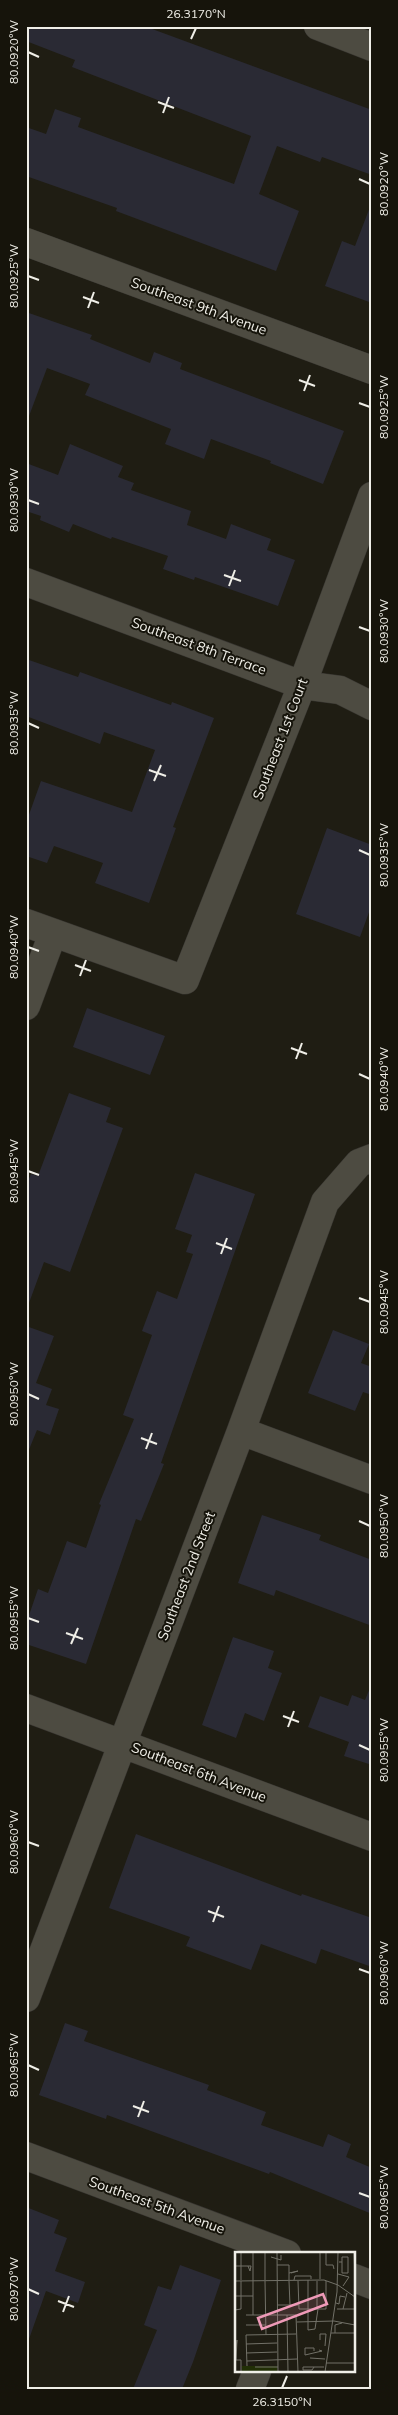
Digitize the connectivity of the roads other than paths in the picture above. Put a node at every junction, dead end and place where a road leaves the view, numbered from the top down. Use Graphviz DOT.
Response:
graph roads {
  1 [pos="318,26"];
  2 [pos="372,46"];
  3 [pos="26,242"];
  4 [pos="372,370"];
  5 [pos="372,496"];
  6 [pos="26,582"];
  7 [pos="302,685"];
  8 [pos="372,706"];
  9 [pos="26,922"];
  10 [pos="53,933"];
  11 [pos="26,1006"];
  12 [pos="365,1160"];
  13 [pos="242,1431"];
  14 [pos="372,1480"];
  15 [pos="26,1708"];
  16 [pos="123,1744"];
  17 [pos="372,1837"];
  18 [pos="26,1998"];
  19 [pos="26,2156"];
  20 [pos="282,2252"];
  21 [pos="356,2279"];
  22 [pos="372,2285"];
  23 [pos="257,2372"];
  24 [pos="250,2389"];
  1 -- 2 [label="street"];
  3 -- 4 [label="street, Southeast 9th Avenue"];
  5 -- 7 [label="street, Southeast 1st Court"];
  6 -- 7 [label="street, Southeast 8th Terrace"];
  7 -- 8 [label="street, Southeast 8th Terrace"];
  7 -- 10 [label="street, Southeast 1st Court"];
  9 -- 10 [label="street"];
  10 -- 11 [label="street"];
  12 -- 13 [label="street, Southeast 2nd Street"];
  13 -- 14 [label="street"];
  13 -- 16 [label="street, Southeast 2nd Street"];
  15 -- 16 [label="street, Southeast 6th Avenue"];
  16 -- 17 [label="street, Southeast 6th Avenue"];
  16 -- 18 [label="street, Southeast 2nd Street"];
  19 -- 20 [label="street, Southeast 5th Avenue"];
  21 -- 22 [label="street"];
  23 -- 24 [label="street"];
}
